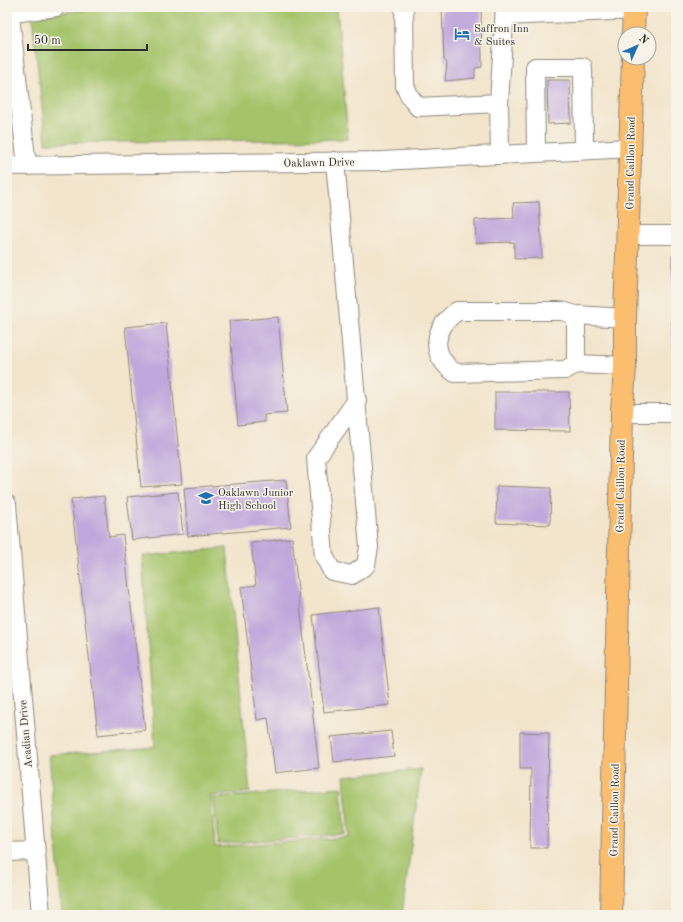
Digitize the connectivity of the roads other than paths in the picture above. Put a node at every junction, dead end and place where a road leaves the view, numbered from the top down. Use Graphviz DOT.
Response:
graph roads {
  1 [pos="56,7"];
  2 [pos="404,7"];
  3 [pos="634,9"];
  4 [pos="505,11"];
  5 [pos="9,12"];
  6 [pos="633,26"];
  7 [pos="632,66"];
  8 [pos="499,103"];
  9 [pos="631,148"];
  10 [pos="584,150"];
  11 [pos="536,153"];
  12 [pos="500,155"];
  13 [pos="334,161"];
  14 [pos="7,166"];
  15 [pos="27,166"];
  16 [pos="628,235"];
  17 [pos="676,235"];
  18 [pos="576,315"];
  19 [pos="625,318"];
  20 [pos="576,364"];
  21 [pos="625,366"];
  22 [pos="356,400"];
  23 [pos="622,413"];
  24 [pos="676,413"];
  25 [pos="7,504"];
  26 [pos="13,665"];
  27 [pos="35,851"];
  28 [pos="7,852"];
  29 [pos="41,915"];
  30 [pos="612,915"];
  1 -- 5 [label="street"];
  2 -- 8 [label="street"];
  3 -- 4 [label="street"];
  3 -- 6 [label="main road"];
  4 -- 8 [label="street"];
  5 -- 15 [label="street"];
  7 -- 9 [label="main road, Grand Caillou Road"];
  8 -- 12 [label="street"];
  9 -- 10 [label="street, Oaklawn Drive"];
  9 -- 16 [label="main road, Grand Caillou Road"];
  10 -- 11 [label="street, Oaklawn Drive"];
  10 -- 11 [label="street"];
  11 -- 12 [label="street, Oaklawn Drive"];
  12 -- 13 [label="street, Oaklawn Drive"];
  13 -- 15 [label="street, Oaklawn Drive"];
  13 -- 22 [label="street"];
  14 -- 15 [label="street, Oaklawn Drive"];
  16 -- 17 [label="street"];
  16 -- 19 [label="main road, Grand Caillou Road"];
  18 -- 19 [label="street"];
  18 -- 20 [label="street"];
  18 -- 20 [label="street"];
  19 -- 21 [label="main road, Grand Caillou Road"];
  20 -- 21 [label="street"];
  21 -- 23 [label="main road, Grand Caillou Road"];
  22 -- 22 [label="street"];
  23 -- 24 [label="street"];
  23 -- 30 [label="main road, Grand Caillou Road"];
  25 -- 26 [label="street, Acadian Drive"];
  26 -- 27 [label="street, Acadian Drive"];
  27 -- 28 [label="street"];
  27 -- 29 [label="street, Acadian Drive"];
}
